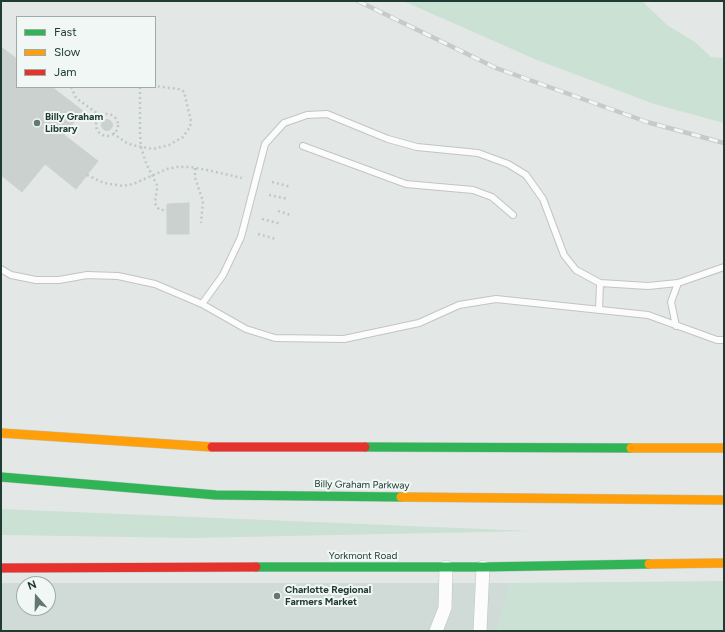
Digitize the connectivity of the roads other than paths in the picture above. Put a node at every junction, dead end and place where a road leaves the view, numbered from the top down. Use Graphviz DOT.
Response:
graph roads {
  1 [pos="303,146"];
  2 [pos="514,215"];
  3 [pos="724,267"];
  4 [pos="1,269"];
  5 [pos="600,283"];
  6 [pos="678,283"];
  7 [pos="202,304"];
  8 [pos="599,310"];
  9 [pos="676,326"];
  10 [pos="724,340"];
  11 [pos="1,433"];
  12 [pos="724,448"];
  13 [pos="1,477"];
  14 [pos="724,500"];
  15 [pos="724,563"];
  16 [pos="446,567"];
  17 [pos="483,567"];
  18 [pos="1,568"];
  19 [pos="436,631"];
  20 [pos="480,631"];
  1 -- 2 [label="lane"];
  3 -- 6 [label="lane"];
  4 -- 7 [label="lane"];
  5 -- 6 [label="lane"];
  5 -- 7 [label="lane"];
  5 -- 8 [label="lane"];
  6 -- 9 [label="lane"];
  7 -- 8 [label="lane"];
  8 -- 9 [label="lane"];
  9 -- 10 [label="lane"];
  11 -- 12 [label="main road"];
  13 -- 14 [label="main road, Billy Graham Parkway"];
  15 -- 17 [label="main road, Yorkmont Road"];
  16 -- 17 [label="main road, Yorkmont Road"];
  16 -- 18 [label="main road, Yorkmont Road"];
  16 -- 19 [label="street"];
  17 -- 20 [label="street"];
}
